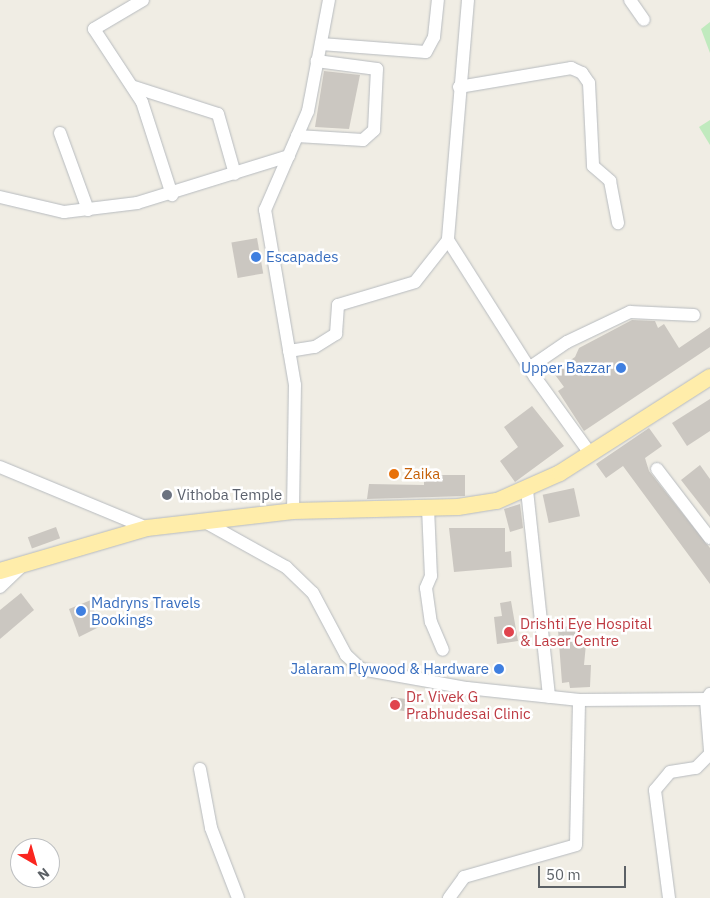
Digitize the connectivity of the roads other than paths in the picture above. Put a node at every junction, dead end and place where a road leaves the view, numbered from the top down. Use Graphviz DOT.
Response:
graph roads {
  1 [pos="143,0"];
  2 [pos="329,0"];
  3 [pos="438,0"];
  4 [pos="468,0"];
  5 [pos="630,0"];
  6 [pos="644,20"];
  7 [pos="321,44"];
  8 [pos="317,62"];
  9 [pos="134,87"];
  10 [pos="459,87"];
  11 [pos="60,133"];
  12 [pos="297,136"];
  13 [pos="288,156"];
  14 [pos="234,174"];
  15 [pos="172,195"];
  16 [pos="0,197"];
  17 [pos="88,210"];
  18 [pos="618,223"];
  19 [pos="448,240"];
  20 [pos="694,316"];
  21 [pos="290,351"];
  22 [pos="529,368"];
  23 [pos="710,377"];
  24 [pos="589,452"];
  25 [pos="0,467"];
  26 [pos="657,469"];
  27 [pos="528,490"];
  28 [pos="428,508"];
  29 [pos="293,511"];
  30 [pos="205,522"];
  31 [pos="147,528"];
  32 [pos="710,538"];
  33 [pos="26,562"];
  34 [pos="0,570"];
  35 [pos="0,587"];
  36 [pos="442,650"];
  37 [pos="549,697"];
  38 [pos="709,698"];
  39 [pos="578,700"];
  40 [pos="710,752"];
  41 [pos="200,769"];
  42 [pos="238,898"];
  43 [pos="449,898"];
  44 [pos="669,898"];
  1 -- 9 [label="street"];
  2 -- 7 [label="street"];
  3 -- 7 [label="street"];
  4 -- 10 [label="street"];
  5 -- 6 [label="street"];
  7 -- 8 [label="street"];
  8 -- 12 [label="street"];
  8 -- 12 [label="street"];
  9 -- 14 [label="street"];
  9 -- 15 [label="street"];
  10 -- 18 [label="street"];
  10 -- 19 [label="street"];
  11 -- 17 [label="street"];
  12 -- 13 [label="street"];
  13 -- 14 [label="street"];
  13 -- 21 [label="street"];
  14 -- 15 [label="street"];
  15 -- 17 [label="street"];
  16 -- 17 [label="street"];
  19 -- 21 [label="street"];
  19 -- 22 [label="street"];
  20 -- 22 [label="street"];
  21 -- 29 [label="street"];
  22 -- 24 [label="street"];
  23 -- 24 [label="main road"];
  24 -- 27 [label="main road"];
  25 -- 31 [label="street"];
  26 -- 32 [label="street"];
  27 -- 28 [label="main road"];
  27 -- 37 [label="street"];
  28 -- 29 [label="main road"];
  28 -- 36 [label="street"];
  29 -- 30 [label="main road"];
  30 -- 31 [label="main road"];
  30 -- 37 [label="street"];
  31 -- 33 [label="main road"];
  33 -- 34 [label="main road"];
  33 -- 35 [label="street"];
  37 -- 39 [label="street"];
  38 -- 39 [label="street"];
  38 -- 40 [label="street"];
  39 -- 43 [label="street"];
  40 -- 44 [label="street"];
  41 -- 42 [label="street"];
}
